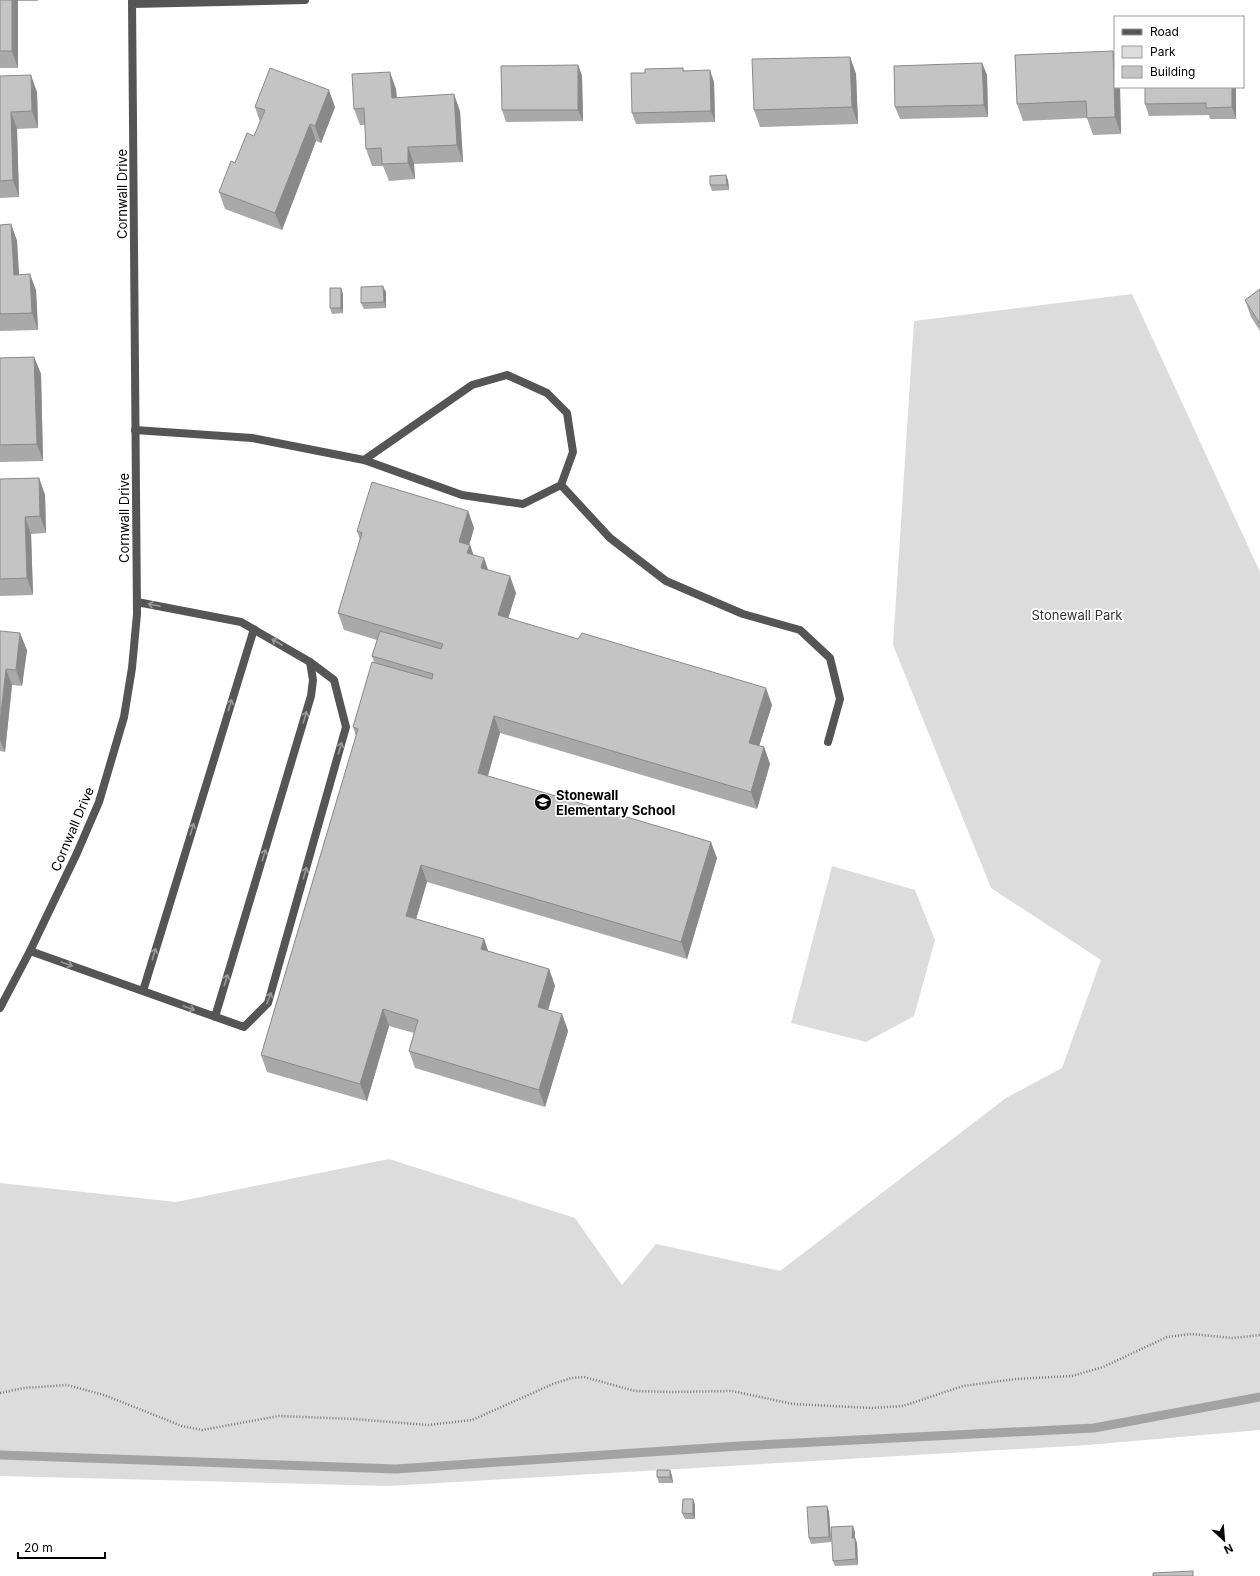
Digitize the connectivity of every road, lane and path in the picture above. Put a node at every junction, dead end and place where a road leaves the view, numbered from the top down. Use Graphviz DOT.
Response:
graph roads {
  1 [pos="306,0"];
  2 [pos="132,2"];
  3 [pos="135,430"];
  4 [pos="364,460"];
  5 [pos="561,485"];
  6 [pos="137,602"];
  7 [pos="254,629"];
  8 [pos="310,662"];
  9 [pos="828,742"];
  10 [pos="30,951"];
  11 [pos="143,991"];
  12 [pos="0,1008"];
  13 [pos="215,1017"];
  14 [pos="1260,1335"];
  15 [pos="0,1393"];
  1 -- 2 [label="street"];
  2 -- 3 [label="street, Cornwall Drive"];
  3 -- 4 [label="street"];
  3 -- 6 [label="street, Cornwall Drive"];
  4 -- 5 [label="street"];
  4 -- 5 [label="street"];
  5 -- 9 [label="street"];
  7 -- 6 [label="street, one-way"];
  6 -- 10 [label="street, Cornwall Drive"];
  8 -- 7 [label="street, one-way"];
  11 -- 7 [label="street, one-way"];
  13 -- 8 [label="street, one-way"];
  13 -- 8 [label="street, one-way"];
  10 -- 11 [label="street, one-way"];
  10 -- 12 [label="street, Cornwall Drive"];
  11 -- 13 [label="street, one-way"];
  14 -- 15 [label="path"];
}
